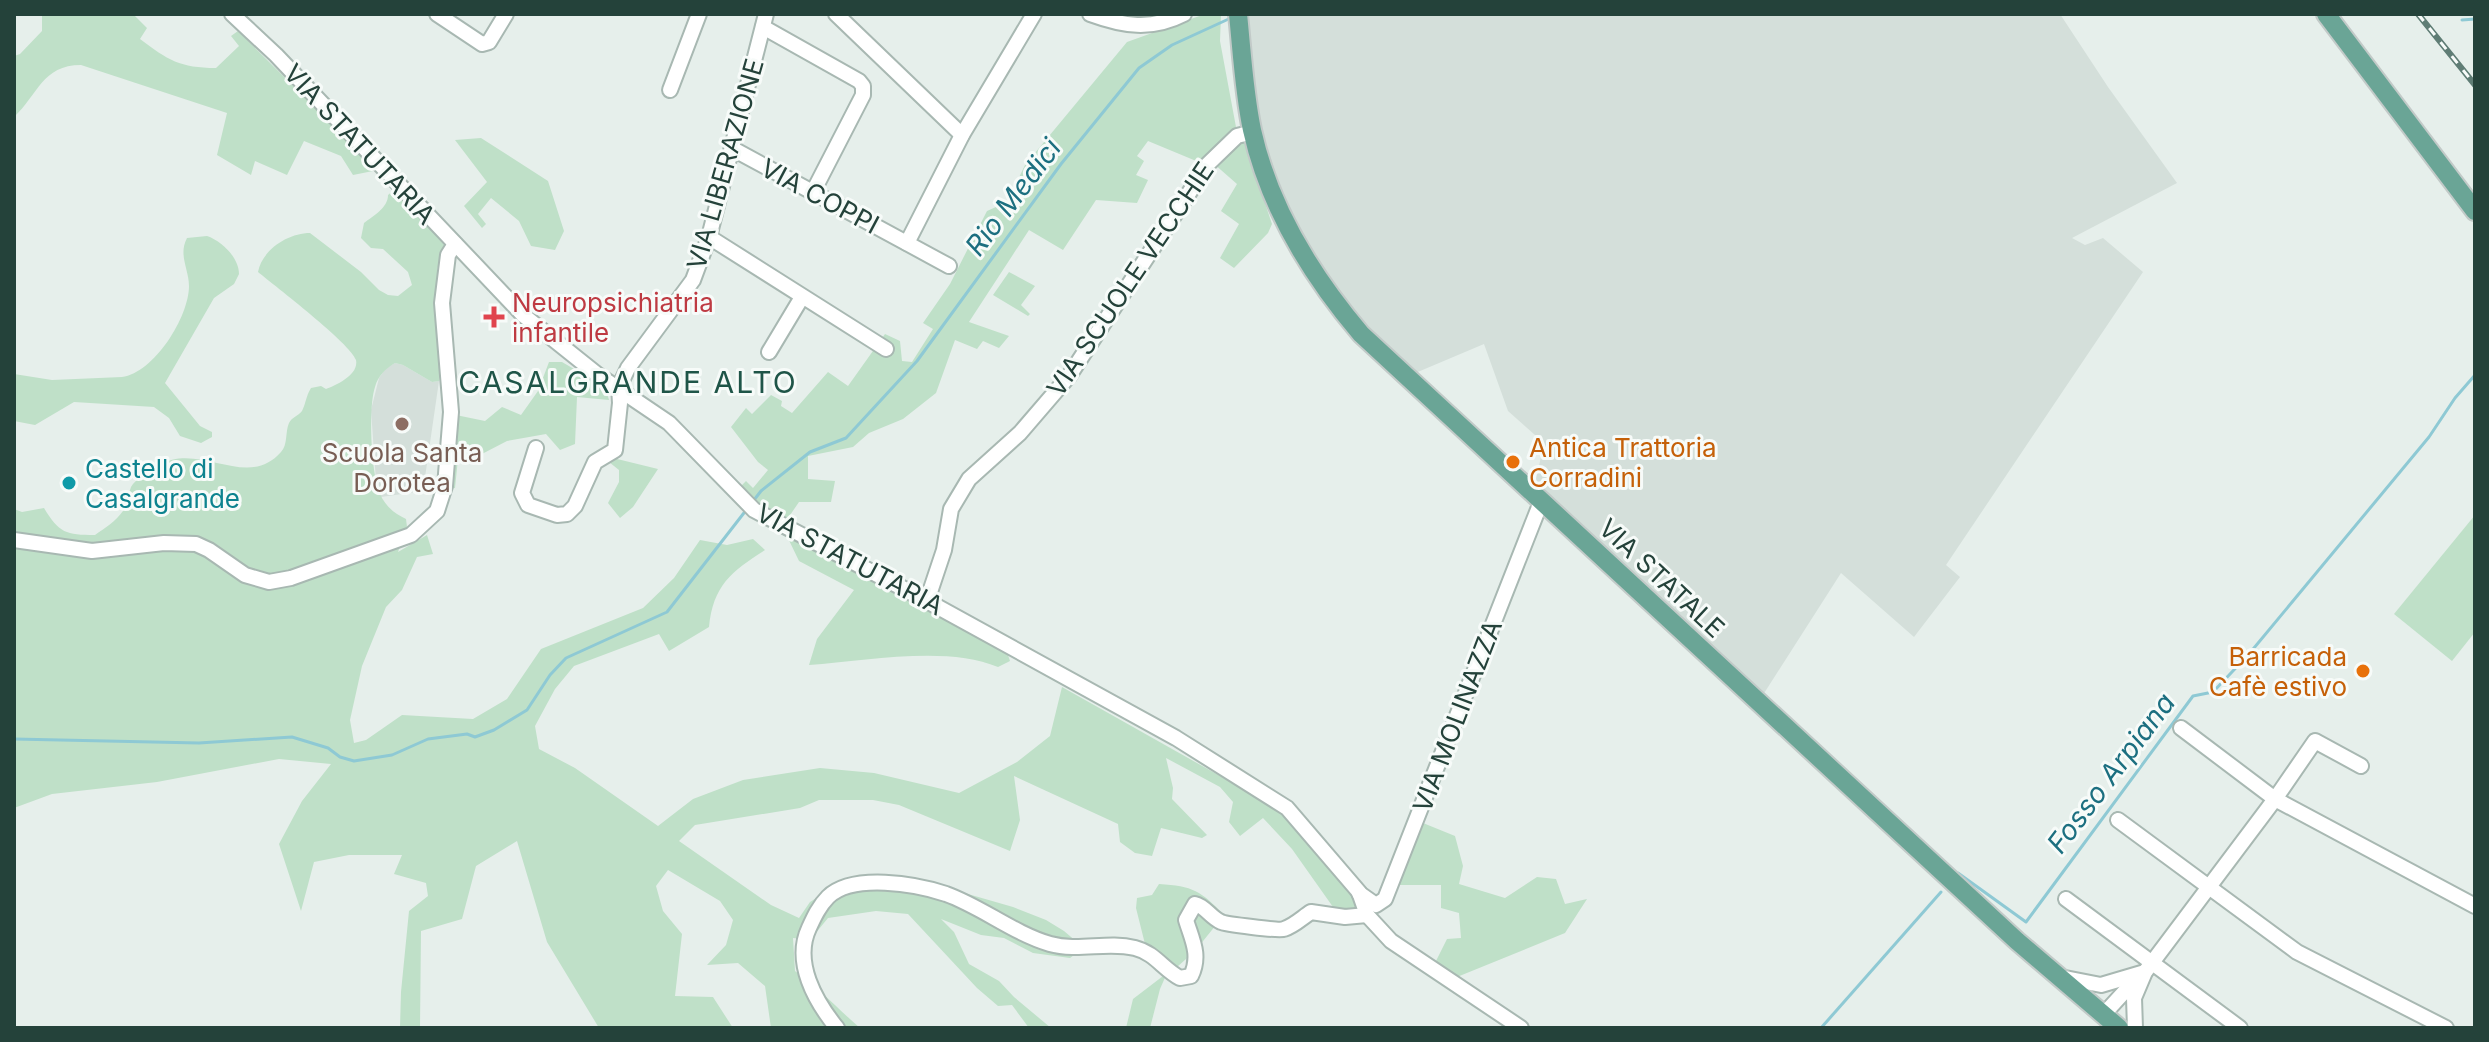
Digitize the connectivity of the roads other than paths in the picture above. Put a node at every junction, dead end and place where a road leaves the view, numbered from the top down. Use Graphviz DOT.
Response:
graph roads {
  1 [pos="232,14"];
  2 [pos="437,14"];
  3 [pos="506,14"];
  4 [pos="699,14"];
  5 [pos="836,14"];
  6 [pos="1034,14"];
  7 [pos="1090,14"];
  8 [pos="1184,14"];
  9 [pos="2326,14"];
  10 [pos="1238,16"];
  11 [pos="764,21"];
  12 [pos="670,90"];
  13 [pos="1253,132"];
  14 [pos="962,135"];
  15 [pos="733,149"];
  16 [pos="813,192"];
  17 [pos="2475,211"];
  18 [pos="709,237"];
  19 [pos="907,243"];
  20 [pos="455,244"];
  21 [pos="949,266"];
  22 [pos="802,297"];
  23 [pos="886,349"];
  24 [pos="769,352"];
  25 [pos="619,387"];
  26 [pos="536,448"];
  27 [pos="1541,502"];
  28 [pos="14,540"];
  29 [pos="927,601"];
  30 [pos="2181,728"];
  31 [pos="2361,766"];
  32 [pos="2275,799"];
  33 [pos="2118,820"];
  34 [pos="2210,888"];
  35 [pos="1359,892"];
  36 [pos="2066,899"];
  37 [pos="2475,906"];
  38 [pos="1367,915"];
  39 [pos="2148,967"];
  40 [pos="2059,976"];
  41 [pos="2104,1014"];
  42 [pos="837,1028"];
  43 [pos="1521,1028"];
  44 [pos="2119,1028"];
  45 [pos="2135,1028"];
  46 [pos="2240,1028"];
  47 [pos="2446,1028"];
  1 -- 20 [label="street, VIA STATUTARIA"];
  2 -- 3 [label="street"];
  4 -- 12 [label="street"];
  5 -- 14 [label="street"];
  6 -- 14 [label="street, VIA COPPI"];
  7 -- 8 [label="street"];
  9 -- 17 [label="main road"];
  10 -- 13 [label="main road, VIA STATALE"];
  11 -- 15 [label="street, VIA LIBERAZIONE"];
  11 -- 16 [label="street"];
  13 -- 27 [label="main road, VIA STATALE"];
  13 -- 29 [label="street, VIA SCUOLE VECCHIE"];
  14 -- 19 [label="street, VIA COPPI"];
  15 -- 16 [label="street, VIA COPPI"];
  15 -- 18 [label="street, VIA LIBERAZIONE"];
  16 -- 19 [label="street, VIA COPPI"];
  18 -- 22 [label="street"];
  18 -- 25 [label="street, VIA LIBERAZIONE"];
  19 -- 21 [label="street, VIA COPPI"];
  20 -- 25 [label="street, VIA STATUTARIA"];
  20 -- 28 [label="street"];
  22 -- 23 [label="street"];
  22 -- 24 [label="street"];
  25 -- 26 [label="street"];
  25 -- 29 [label="street, VIA STATUTARIA"];
  27 -- 35 [label="street, VIA MOLINAZZA"];
  27 -- 40 [label="main road, VIA STATALE"];
  29 -- 35 [label="street, VIA STATUTARIA"];
  30 -- 32 [label="street"];
  31 -- 32 [label="street"];
  32 -- 34 [label="street"];
  32 -- 37 [label="street"];
  33 -- 34 [label="street"];
  34 -- 39 [label="street"];
  34 -- 47 [label="street"];
  35 -- 38 [label="street, VIA STATUTARIA"];
  36 -- 39 [label="street"];
  38 -- 42 [label="street"];
  38 -- 43 [label="street, VIA STATUTARIA"];
  39 -- 40 [label="street"];
  39 -- 41 [label="street"];
  39 -- 45 [label="street"];
  39 -- 46 [label="street"];
  40 -- 41 [label="main road, VIA STATALE"];
  41 -- 44 [label="main road, VIA STATALE"];
}
